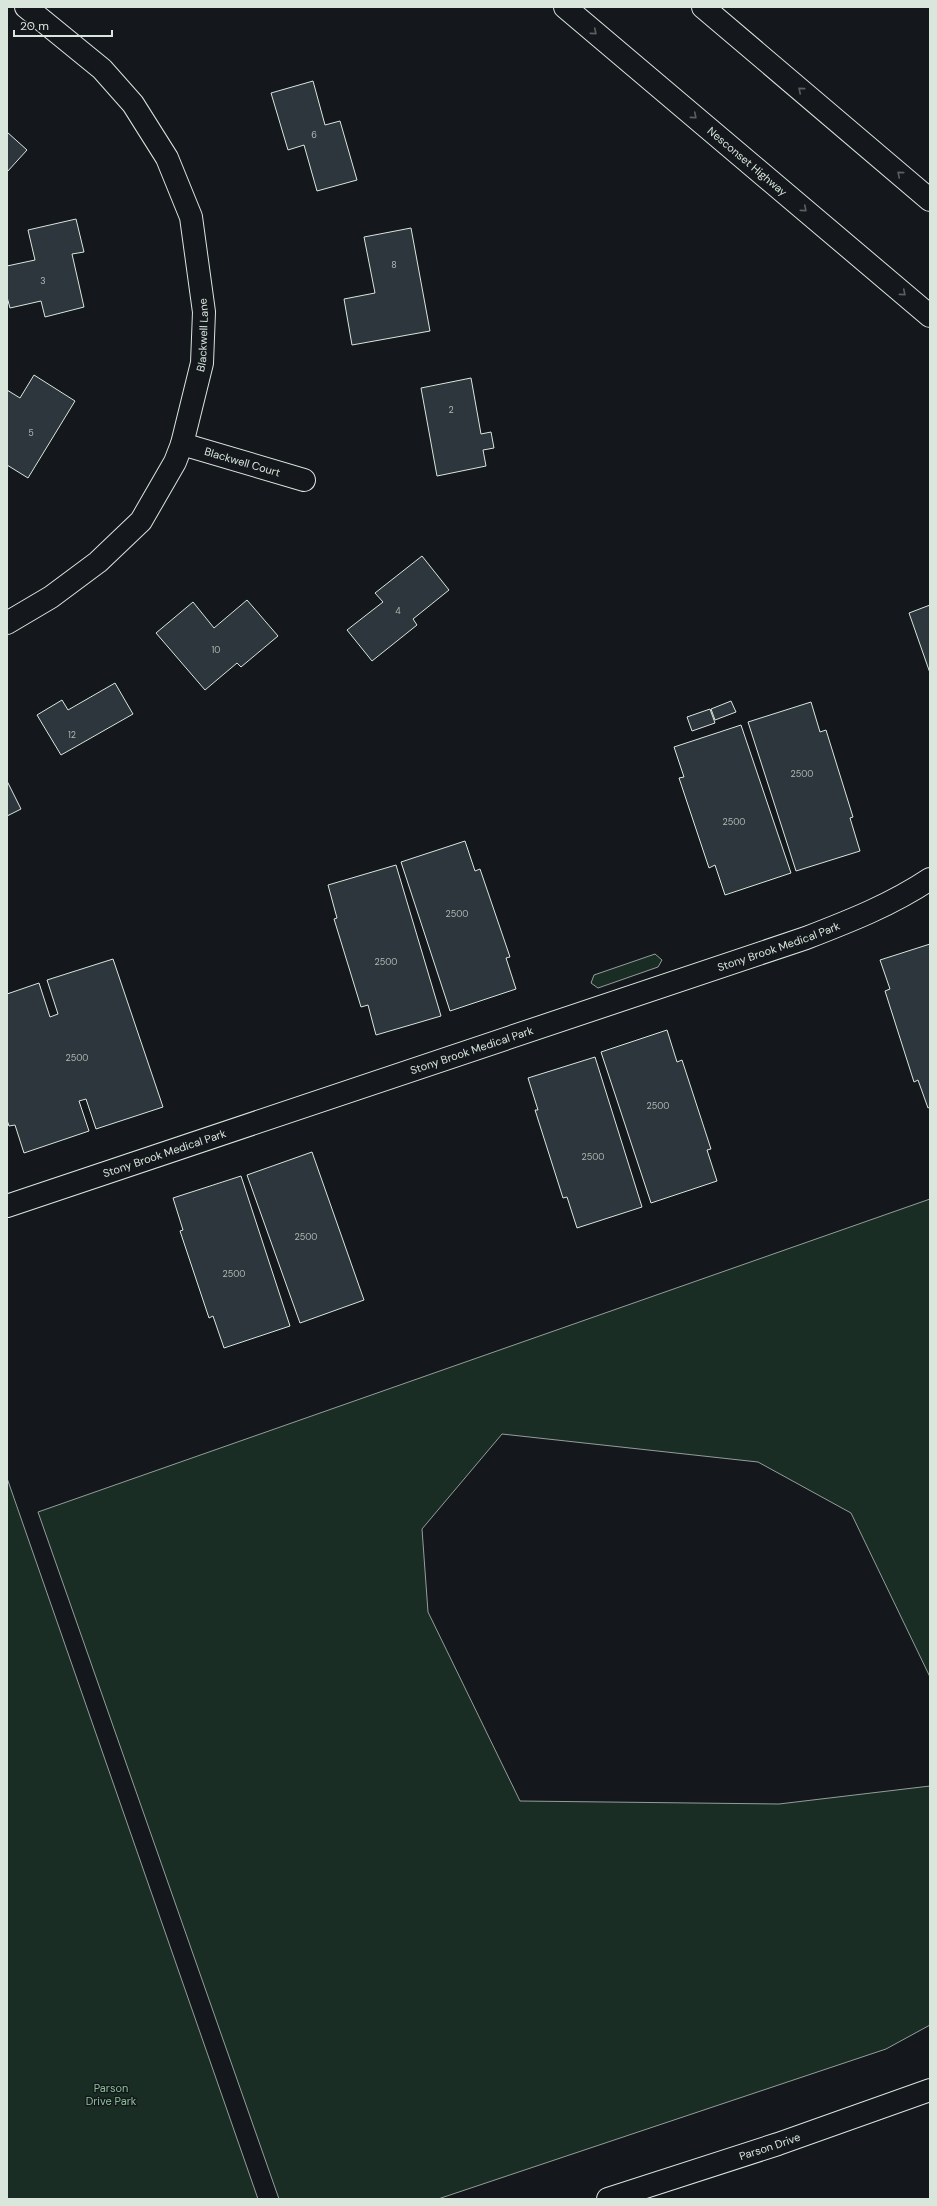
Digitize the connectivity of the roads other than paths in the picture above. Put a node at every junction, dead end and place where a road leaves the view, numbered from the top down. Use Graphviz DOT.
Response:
graph roads {
  1 [pos="26,7"];
  2 [pos="565,7"];
  3 [pos="703,7"];
  4 [pos="930,200"];
  5 [pos="930,316"];
  6 [pos="182,444"];
  7 [pos="304,480"];
  8 [pos="7,623"];
  9 [pos="930,879"];
  10 [pos="7,1206"];
  11 [pos="930,2090"];
  12 [pos="608,2199"];
  1 -- 6 [label="main road, Blackwell Lane"];
  2 -- 5 [label="main road, Nesconset Highway, one-way"];
  4 -- 3 [label="main road, one-way"];
  6 -- 7 [label="main road, Blackwell Court"];
  6 -- 8 [label="main road, Blackwell Lane"];
  9 -- 10 [label="main road, Stony Brook Medical Park"];
  11 -- 12 [label="main road, Parson Drive"];
}
